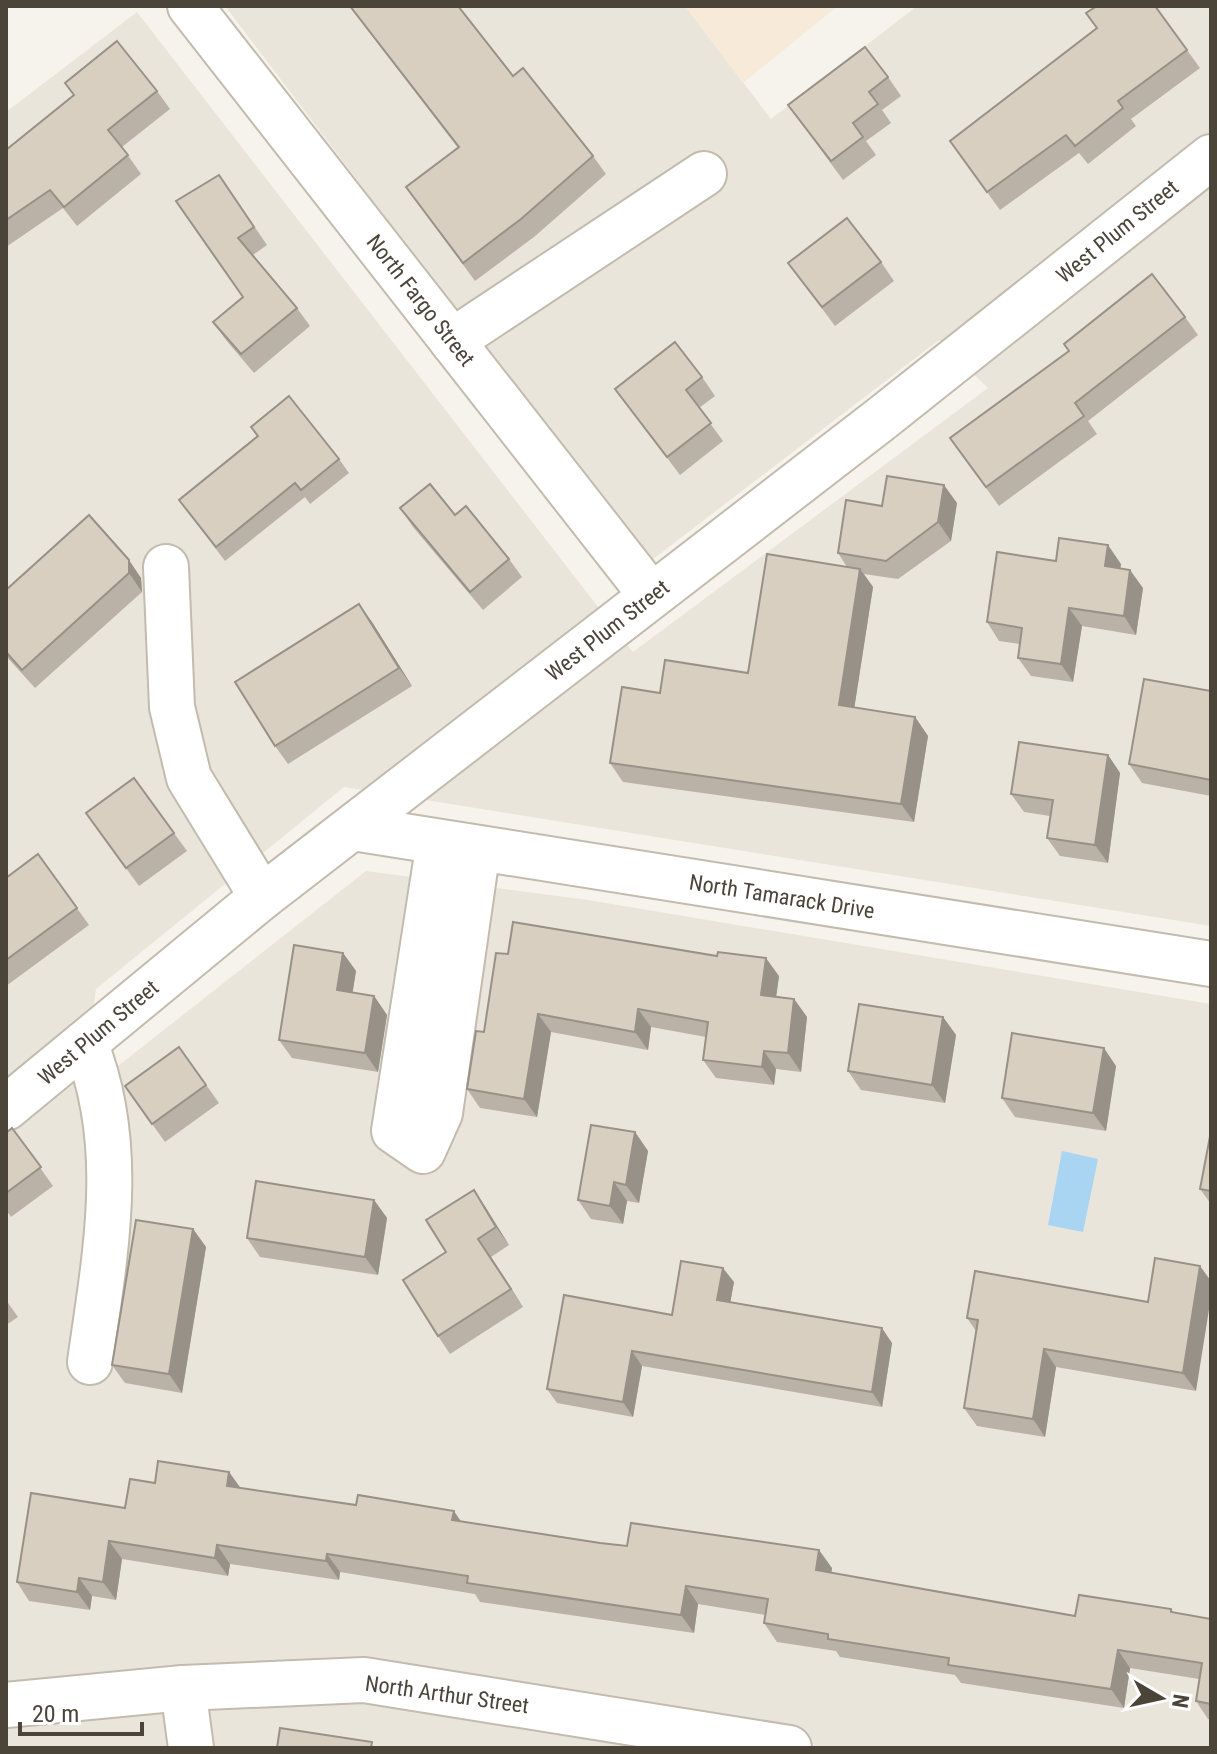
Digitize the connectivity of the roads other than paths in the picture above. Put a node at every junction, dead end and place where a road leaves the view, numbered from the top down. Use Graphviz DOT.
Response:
graph roads {
  1 [pos="190,6"];
  2 [pos="1211,157"];
  3 [pos="704,174"];
  4 [pos="452,341"];
  5 [pos="166,567"];
  6 [pos="651,595"];
  7 [pos="353,828"];
  8 [pos="458,845"];
  9 [pos="262,897"];
  10 [pos="1211,964"];
  11 [pos="85,1043"];
  12 [pos="6,1108"];
  13 [pos="90,1362"];
  14 [pos="183,1688"];
  15 [pos="6,1705"];
  16 [pos="678,1739"];
  17 [pos="191,1748"];
  18 [pos="789,1748"];
  1 -- 4 [label="street, North Fargo Street"];
  2 -- 6 [label="street, West Plum Street"];
  3 -- 4 [label="street"];
  4 -- 6 [label="street, North Fargo Street"];
  5 -- 9 [label="street"];
  6 -- 7 [label="street, West Plum Street"];
  7 -- 8 [label="street, North Tamarack Drive"];
  7 -- 9 [label="street, West Plum Street"];
  8 -- 8 [label="street"];
  8 -- 10 [label="street, North Tamarack Drive"];
  9 -- 11 [label="street, West Plum Street"];
  11 -- 12 [label="street, West Plum Street"];
  11 -- 13 [label="street"];
  14 -- 15 [label="street, North Arthur Street"];
  14 -- 16 [label="street, North Arthur Street"];
  14 -- 17 [label="street"];
  16 -- 18 [label="street, North Arthur Street"];
}
